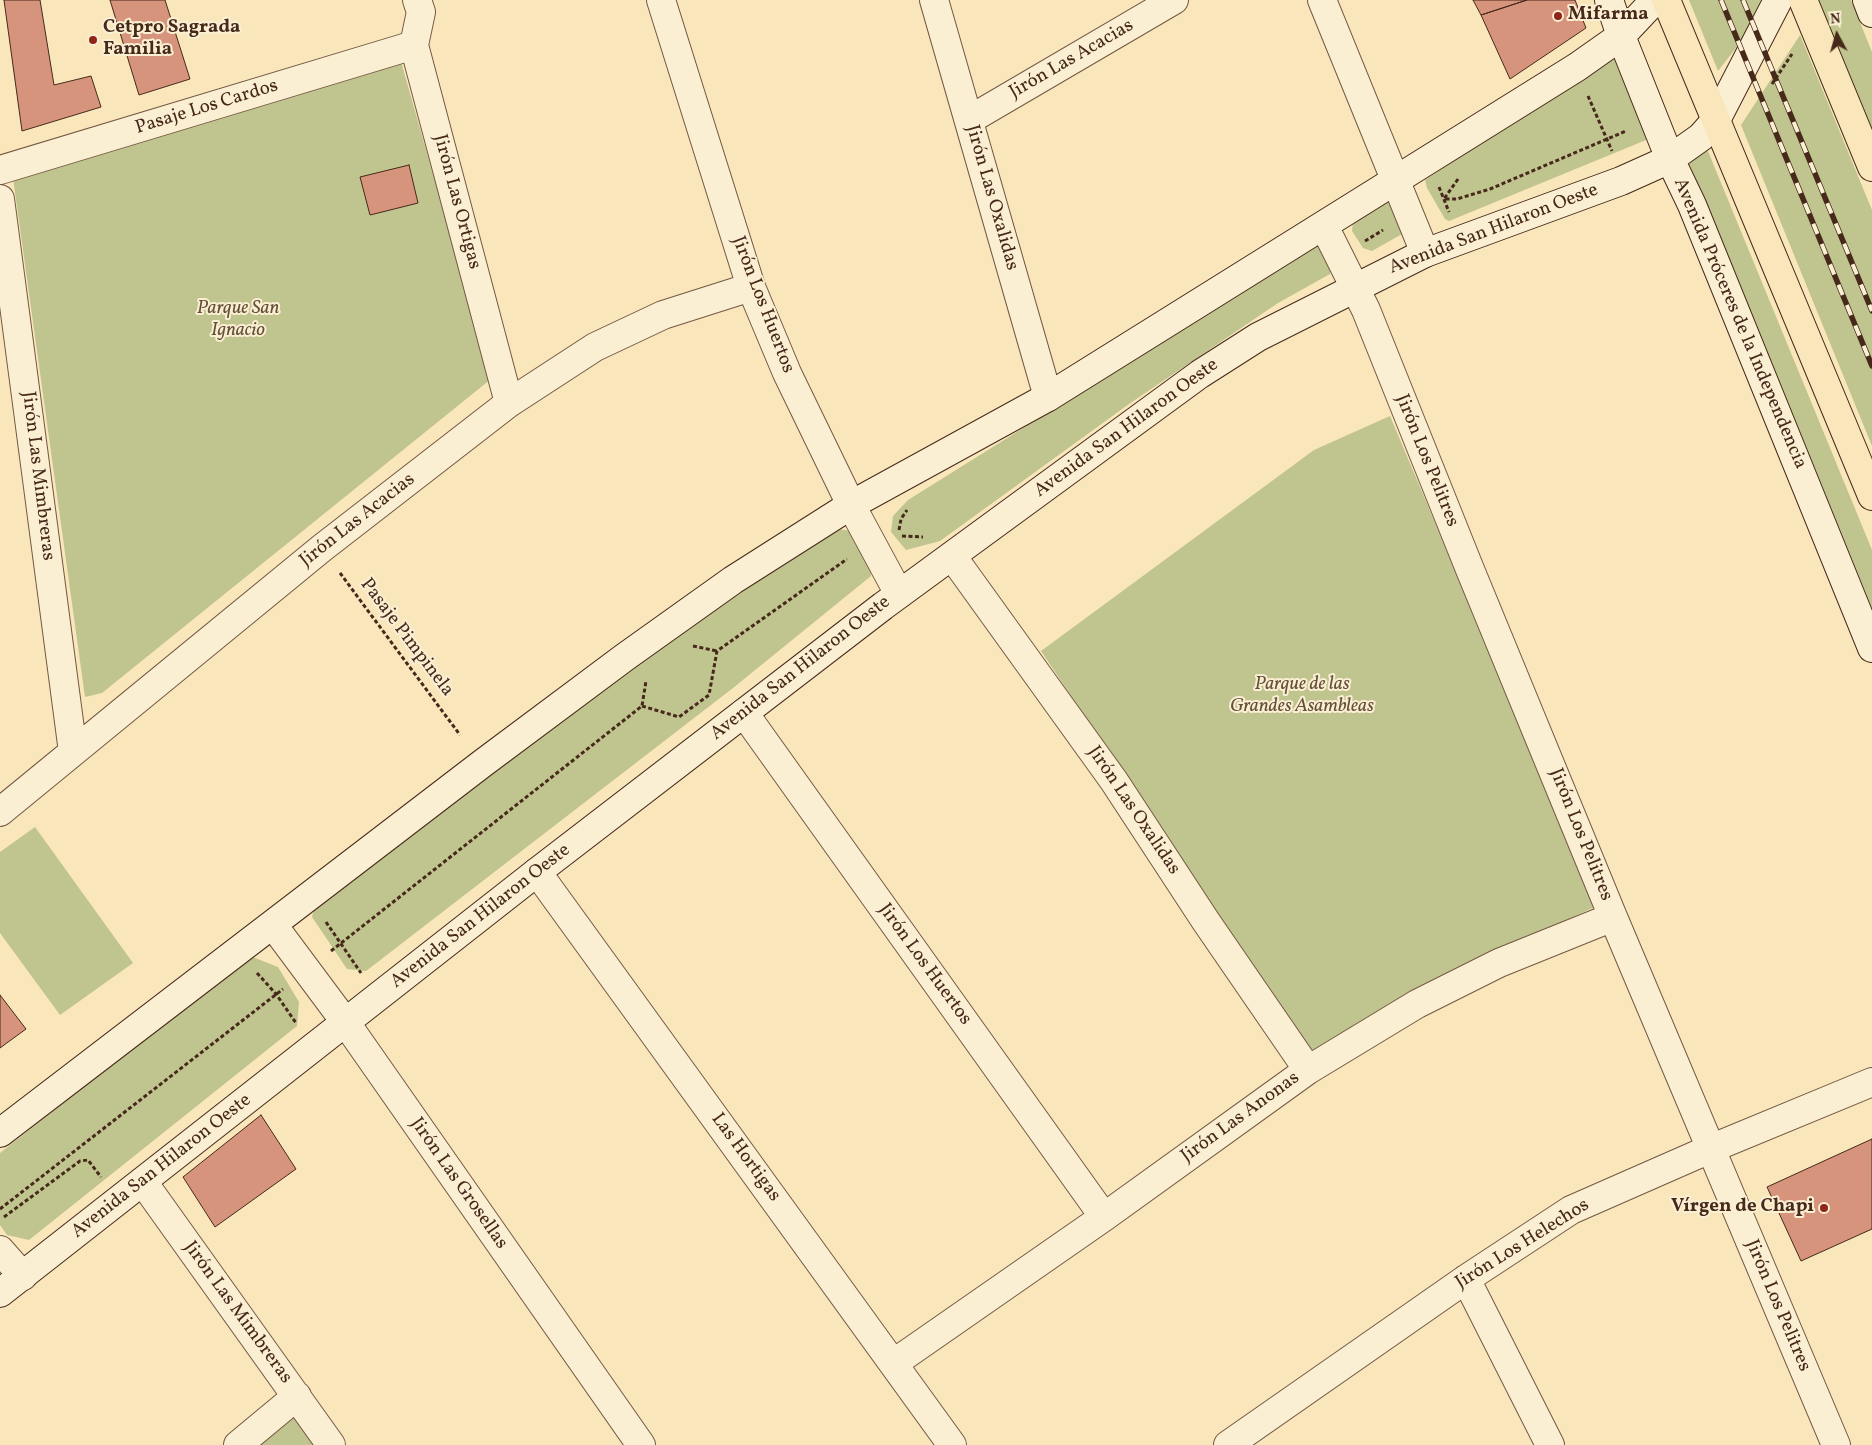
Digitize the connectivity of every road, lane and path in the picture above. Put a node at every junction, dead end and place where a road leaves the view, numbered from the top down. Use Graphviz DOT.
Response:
graph roads {
  1 [pos="417,0"];
  2 [pos="661,0"];
  3 [pos="934,0"];
  4 [pos="1174,0"];
  5 [pos="1322,0"];
  6 [pos="1610,0"];
  7 [pos="1655,0"];
  8 [pos="1666,0"];
  9 [pos="1778,0"];
  10 [pos="1803,0"];
  11 [pos="1867,0"];
  12 [pos="1872,12"];
  13 [pos="1621,36"];
  14 [pos="414,45"];
  15 [pos="1585,90"];
  16 [pos="1594,93"];
  17 [pos="1588,97"];
  18 [pos="1580,102"];
  19 [pos="969,120"];
  20 [pos="1716,120"];
  21 [pos="1634,128"];
  22 [pos="1607,140"];
  23 [pos="1612,151"];
  24 [pos="1670,159"];
  25 [pos="1872,167"];
  26 [pos="0,170"];
  27 [pos="1463,174"];
  28 [pos="1395,181"];
  29 [pos="1436,182"];
  30 [pos="0,199"];
  31 [pos="1444,199"];
  32 [pos="1409,216"];
  33 [pos="1452,218"];
  34 [pos="1324,226"];
  35 [pos="1425,253"];
  36 [pos="1339,255"];
  37 [pos="751,287"];
  38 [pos="1356,287"];
  39 [pos="1048,397"];
  40 [pos="509,403"];
  41 [pos="1872,496"];
  42 [pos="851,505"];
  43 [pos="873,545"];
  44 [pos="952,556"];
  45 [pos="336,566"];
  46 [pos="899,594"];
  47 [pos="1872,648"];
  48 [pos="642,706"];
  49 [pos="744,713"];
  50 [pos="460,735"];
  51 [pos="73,752"];
  52 [pos="0,812"];
  53 [pos="537,872"];
  54 [pos="309,898"];
  55 [pos="1613,917"];
  56 [pos="273,925"];
  57 [pos="239,952"];
  58 [pos="378,998"];
  59 [pos="346,1023"];
  60 [pos="313,1049"];
  61 [pos="1308,1070"];
  62 [pos="1872,1082"];
  63 [pos="0,1133"];
  64 [pos="1710,1149"];
  65 [pos="101,1177"];
  66 [pos="143,1182"];
  67 [pos="4,1217"];
  68 [pos="1104,1217"];
  69 [pos="0,1250"];
  70 [pos="23,1276"];
  71 [pos="1466,1280"];
  72 [pos="0,1293"];
  73 [pos="894,1363"];
  74 [pos="297,1396"];
  75 [pos="1258,1436"];
  76 [pos="238,1445"];
  77 [pos="331,1445"];
  78 [pos="641,1445"];
  79 [pos="952,1445"];
  80 [pos="1228,1445"];
  81 [pos="1550,1445"];
  82 [pos="1836,1445"];
  1 -- 14 [label="street, Jirón Las Ortigas"];
  2 -- 37 [label="street, Jirón Los Huertos"];
  3 -- 19 [label="street, Jirón Las Oxalidas"];
  4 -- 19 [label="street, Jirón Las Acacias"];
  5 -- 28 [label="street"];
  6 -- 13 [label="street, Avenida Próceres de la Independencia"];
  7 -- 13 [label="street"];
  8 -- 20 [label="main road"];
  9 -- 20 [label="street, Avenida San Hilaron Oeste"];
  10 -- 25 [label="main road"];
  11 -- 12 [label="street"];
  13 -- 24 [label="street, Avenida Próceres de la Independencia"];
  13 -- 28 [label="street"];
  14 -- 26 [label="street, Pasaje Los Cardos"];
  14 -- 40 [label="street, Jirón Las Ortigas"];
  15 -- 17 [label="path"];
  16 -- 17 [label="path"];
  17 -- 18 [label="path"];
  17 -- 22 [label="path"];
  19 -- 39 [label="street, Jirón Las Oxalidas"];
  20 -- 24 [label="street, Avenida San Hilaron Oeste"];
  20 -- 41 [label="main road"];
  21 -- 22 [label="path"];
  22 -- 23 [label="path"];
  22 -- 31 [label="path"];
  24 -- 35 [label="street, Avenida San Hilaron Oeste"];
  24 -- 47 [label="street, Avenida Próceres de la Independencia"];
  27 -- 31 [label="path"];
  28 -- 32 [label="street"];
  28 -- 34 [label="street"];
  29 -- 31 [label="path"];
  30 -- 51 [label="street, Jirón Las Mimbreras"];
  31 -- 32 [label="path"];
  31 -- 33 [label="path"];
  32 -- 35 [label="street"];
  32 -- 36 [label="path"];
  34 -- 36 [label="street, Jirón Los Pelitres"];
  34 -- 39 [label="street"];
  35 -- 38 [label="street, Avenida San Hilaron Oeste"];
  36 -- 38 [label="street, Jirón Los Pelitres"];
  37 -- 40 [label="street, Jirón Las Acacias"];
  37 -- 42 [label="street, Jirón Los Huertos"];
  38 -- 44 [label="street, Avenida San Hilaron Oeste"];
  38 -- 55 [label="street, Jirón Los Pelitres"];
  39 -- 42 [label="street"];
  40 -- 51 [label="street, Jirón Las Acacias"];
  42 -- 43 [label="street, Jirón Los Huertos"];
  42 -- 54 [label="street"];
  43 -- 46 [label="street, Jirón Los Huertos"];
  43 -- 48 [label="path"];
  44 -- 46 [label="street, Avenida San Hilaron Oeste"];
  44 -- 61 [label="street, Jirón Las Oxalidas"];
  45 -- 50 [label="path, Pasaje Pimpinela"];
  46 -- 49 [label="street, Avenida San Hilaron Oeste"];
  49 -- 53 [label="street, Avenida San Hilaron Oeste"];
  49 -- 68 [label="street, Jirón Los Huertos"];
  51 -- 52 [label="street, Jirón Las Acacias"];
  53 -- 58 [label="street, Avenida San Hilaron Oeste"];
  53 -- 73 [label="street, Las Hortigas"];
  54 -- 56 [label="street"];
  54 -- 58 [label="path"];
  55 -- 61 [label="street, Jirón Las Anonas"];
  55 -- 64 [label="street, Jirón Los Pelitres"];
  56 -- 57 [label="street"];
  56 -- 59 [label="street, Jirón Las Grosellas"];
  57 -- 60 [label="path"];
  57 -- 63 [label="street"];
  58 -- 59 [label="street, Avenida San Hilaron Oeste"];
  59 -- 60 [label="street, Avenida San Hilaron Oeste"];
  59 -- 78 [label="street, Jirón Las Grosellas"];
  60 -- 66 [label="street, Avenida San Hilaron Oeste"];
  61 -- 68 [label="street, Jirón Las Anonas"];
  62 -- 64 [label="street, Jirón Los Helechos"];
  64 -- 71 [label="street, Jirón Los Helechos"];
  64 -- 82 [label="street, Jirón Los Pelitres"];
  65 -- 67 [label="path"];
  66 -- 70 [label="street, Avenida San Hilaron Oeste"];
  66 -- 74 [label="street, Jirón Las Mimbreras"];
  68 -- 73 [label="street, Jirón Las Anonas"];
  69 -- 70 [label="street"];
  70 -- 72 [label="street, Avenida San Hilaron Oeste"];
  71 -- 75 [label="street, Jirón Los Helechos"];
  71 -- 81 [label="street"];
  73 -- 79 [label="street, Las Hortigas"];
  74 -- 76 [label="street"];
  74 -- 77 [label="street, Jirón Las Mimbreras"];
  75 -- 80 [label="street, Jirón Los Helechos"];
}
